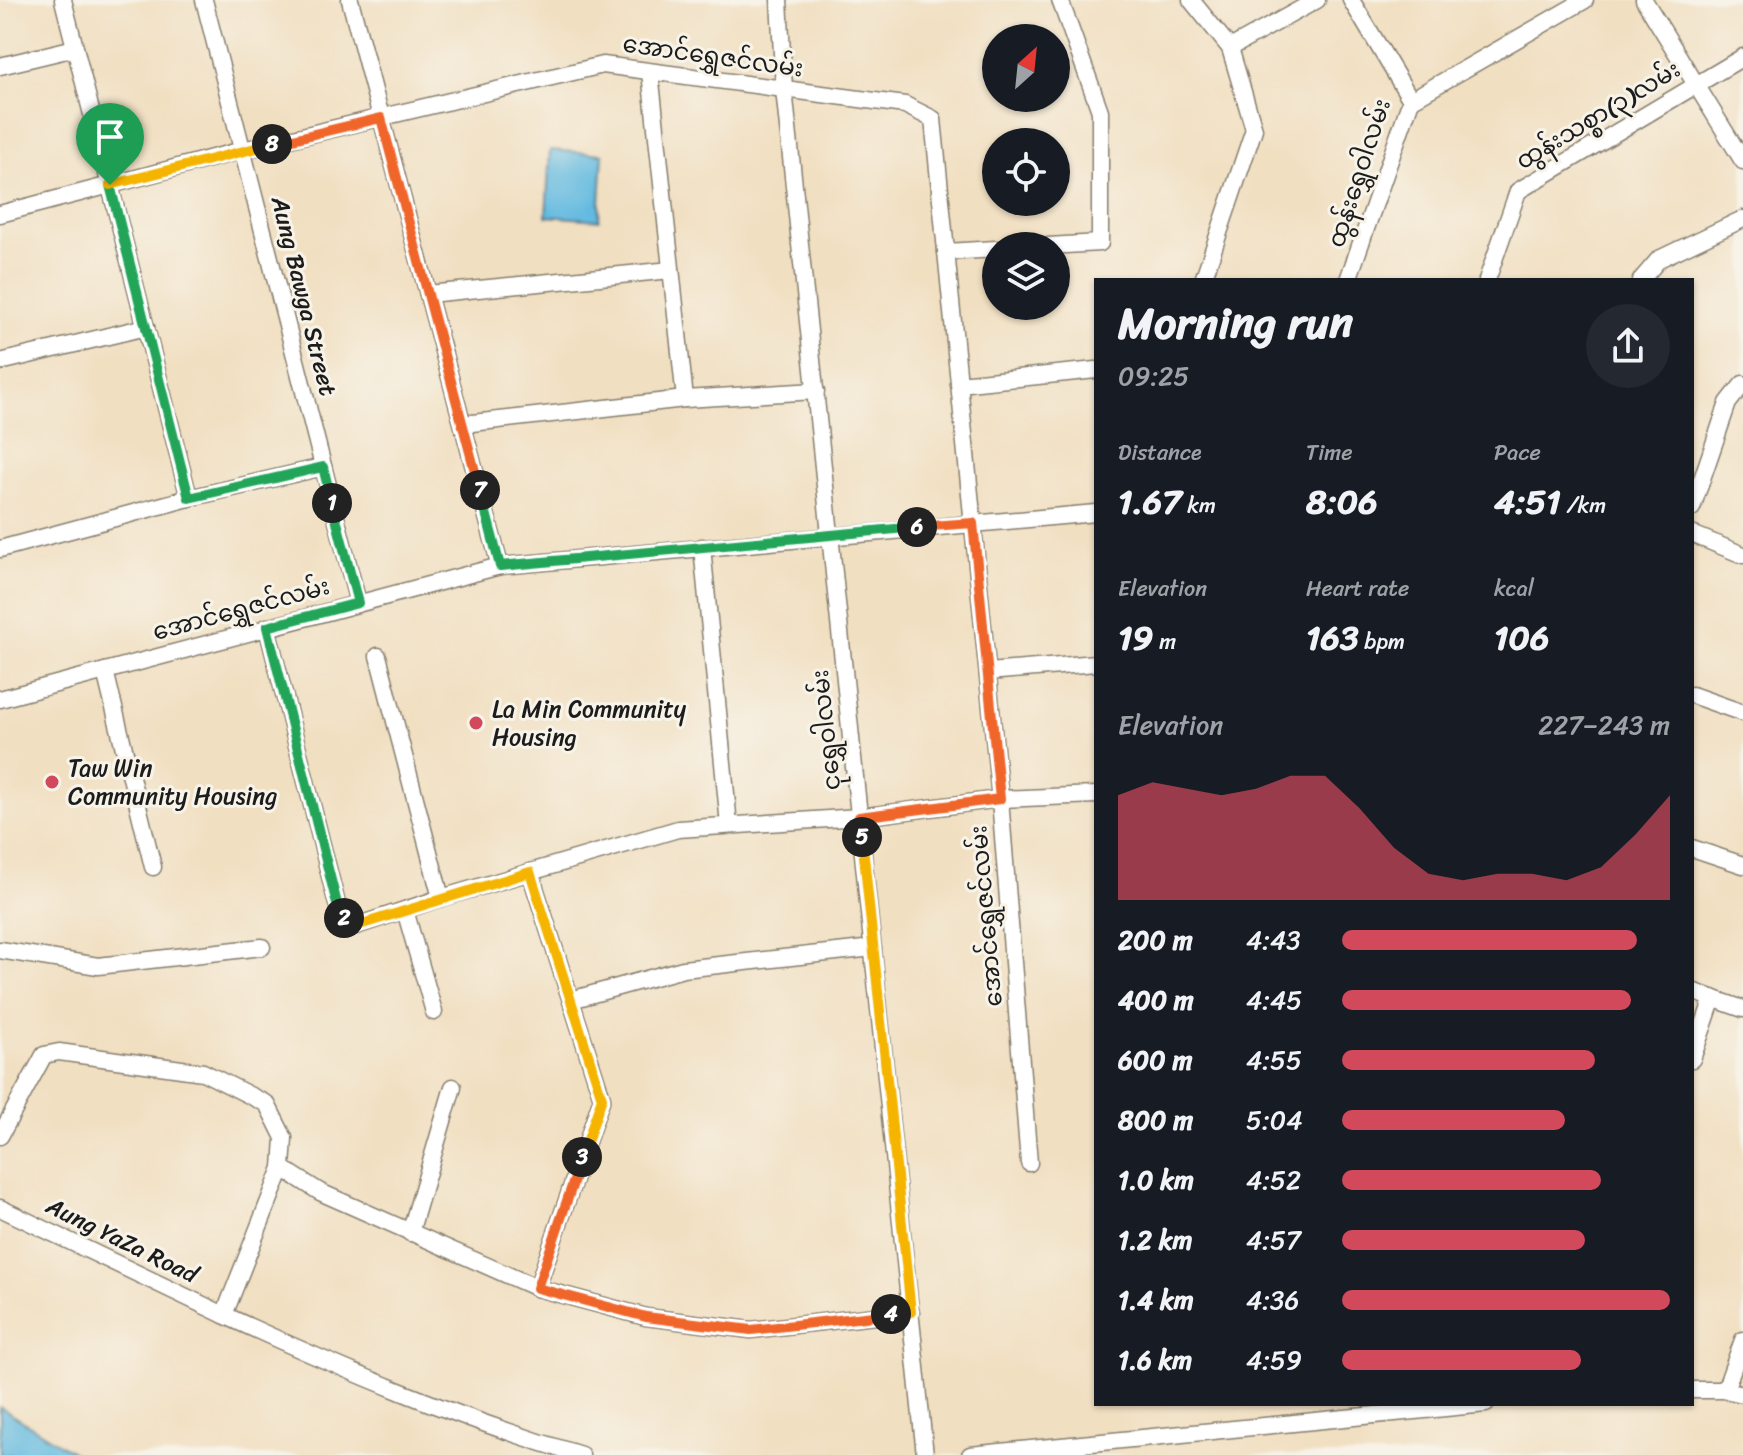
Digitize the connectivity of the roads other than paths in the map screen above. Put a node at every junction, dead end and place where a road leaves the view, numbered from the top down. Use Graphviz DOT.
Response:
graph roads {
  1 [pos="63,0"];
  2 [pos="204,0"];
  3 [pos="350,0"];
  4 [pos="779,0"];
  5 [pos="1060,0"];
  6 [pos="1191,0"];
  7 [pos="1317,0"];
  8 [pos="1351,0"];
  9 [pos="1585,0"];
  10 [pos="1644,0"];
  11 [pos="75,48"];
  12 [pos="1230,48"];
  13 [pos="1743,57"];
  14 [pos="0,66"];
  15 [pos="650,72"];
  16 [pos="1697,84"];
  17 [pos="784,89"];
  18 [pos="1411,100"];
  19 [pos="381,118"];
  20 [pos="243,150"];
  21 [pos="1743,161"];
  22 [pos="110,185"];
  23 [pos="0,214"];
  24 [pos="1743,219"];
  25 [pos="1070,245"];
  26 [pos="982,250"];
  27 [pos="946,252"];
  28 [pos="671,270"];
  29 [pos="1204,278"];
  30 [pos="1349,278"];
  31 [pos="1488,278"];
  32 [pos="1643,278"];
  33 [pos="428,294"];
  34 [pos="146,327"];
  35 [pos="0,362"];
  36 [pos="1094,370"];
  37 [pos="959,384"];
  38 [pos="1743,384"];
  39 [pos="816,391"];
  40 [pos="685,399"];
  41 [pos="463,424"];
  42 [pos="323,467"];
  43 [pos="189,498"];
  44 [pos="1694,502"];
  45 [pos="1094,513"];
  46 [pos="973,523"];
  47 [pos="830,535"];
  48 [pos="1694,535"];
  49 [pos="702,547"];
  50 [pos="0,549"];
  51 [pos="1743,555"];
  52 [pos="500,566"];
  53 [pos="358,603"];
  54 [pos="267,627"];
  55 [pos="378,656"];
  56 [pos="1094,663"];
  57 [pos="105,671"];
  58 [pos="988,672"];
  59 [pos="1694,696"];
  60 [pos="0,699"];
  61 [pos="1743,713"];
  62 [pos="1094,795"];
  63 [pos="1000,799"];
  64 [pos="859,817"];
  65 [pos="729,825"];
  66 [pos="1694,849"];
  67 [pos="1743,865"];
  68 [pos="153,867"];
  69 [pos="530,872"];
  70 [pos="441,898"];
  71 [pos="405,910"];
  72 [pos="262,947"];
  73 [pos="873,948"];
  74 [pos="0,950"];
  75 [pos="1694,992"];
  76 [pos="1713,998"];
  77 [pos="571,1000"];
  78 [pos="1743,1009"];
  79 [pos="434,1012"];
  80 [pos="1694,1053"];
  81 [pos="453,1087"];
  82 [pos="0,1136"];
  83 [pos="1029,1163"];
  84 [pos="282,1168"];
  85 [pos="0,1208"];
  86 [pos="410,1233"];
  87 [pos="537,1288"];
  88 [pos="911,1312"];
  89 [pos="224,1315"];
  90 [pos="1743,1340"];
  91 [pos="1694,1390"];
  92 [pos="1725,1390"];
  93 [pos="1743,1394"];
  94 [pos="1466,1406"];
  95 [pos="581,1455"];
  96 [pos="925,1455"];
  97 [pos="970,1455"];
  1 -- 11 [label="street"];
  2 -- 20 [label="street, Aung Bawga Street"];
  3 -- 19 [label="street"];
  4 -- 17 [label="street, ငုရွှေဝါလမ်း"];
  5 -- 25 [label="street"];
  6 -- 12 [label="street"];
  7 -- 12 [label="street"];
  8 -- 18 [label="street, ထွန်းရွှေဝါလမ်း"];
  9 -- 18 [label="street"];
  10 -- 16 [label="street"];
  11 -- 14 [label="street"];
  11 -- 22 [label="street"];
  12 -- 29 [label="street"];
  13 -- 16 [label="street, ထွန်းသစ္စာ(၃)လမ်း"];
  15 -- 17 [label="street, အောင်ရွှေဇင်လမ်း"];
  15 -- 19 [label="street, အောင်ရွှေဇင်လမ်း"];
  15 -- 28 [label="street"];
  16 -- 21 [label="street"];
  16 -- 31 [label="street, ထွန်းသစ္စာ(၃)လမ်း"];
  17 -- 27 [label="street, အောင်ရွှေဇင်လမ်း"];
  17 -- 39 [label="street, ငုရွှေဝါလမ်း"];
  18 -- 30 [label="street, ထွန်းရွှေဝါလမ်း"];
  19 -- 20 [label="street, အောင်ရွှေဇင်လမ်း"];
  19 -- 33 [label="street"];
  20 -- 22 [label="street, အောင်ရွှေဇင်လမ်း"];
  20 -- 42 [label="street, Aung Bawga Street"];
  22 -- 23 [label="street, အောင်ရွှေဇင်လမ်း"];
  22 -- 34 [label="street"];
  24 -- 32 [label="street"];
  26 -- 27 [label="street"];
  27 -- 37 [label="street, အောင်ရွှေဇင်လမ်း"];
  28 -- 33 [label="street"];
  28 -- 40 [label="street"];
  33 -- 41 [label="street"];
  34 -- 35 [label="street"];
  34 -- 43 [label="street"];
  36 -- 37 [label="street"];
  37 -- 46 [label="street, အောင်ရွှေဇင်လမ်း"];
  38 -- 44 [label="street"];
  39 -- 40 [label="street"];
  39 -- 47 [label="street, ငုရွှေဝါလမ်း"];
  40 -- 41 [label="street"];
  41 -- 52 [label="street"];
  42 -- 43 [label="street"];
  42 -- 53 [label="street, Aung Bawga Street"];
  43 -- 50 [label="street"];
  45 -- 46 [label="street, အောင်ရွှေဇင်လမ်း"];
  46 -- 47 [label="street, အောင်ရွှေဇင်လမ်း"];
  46 -- 58 [label="street, အောင်ရွှေဇင်လမ်း"];
  47 -- 49 [label="street, အောင်ရွှေဇင်လမ်း"];
  47 -- 64 [label="street, ငုရွှေဝါလမ်း"];
  48 -- 51 [label="street"];
  49 -- 52 [label="street, အောင်ရွှေဇင်လမ်း"];
  49 -- 65 [label="street"];
  52 -- 53 [label="street, အောင်ရွှေဇင်လမ်း"];
  53 -- 54 [label="street, အောင်ရွှေဇင်လမ်း"];
  54 -- 57 [label="street, အောင်ရွှေဇင်လမ်း"];
  54 -- 71 [label="street"];
  55 -- 70 [label="street"];
  56 -- 58 [label="street"];
  57 -- 60 [label="street, အောင်ရွှေဇင်လမ်း"];
  57 -- 68 [label="street"];
  58 -- 63 [label="street, အောင်ရွှေဇင်လမ်း"];
  59 -- 61 [label="street"];
  62 -- 63 [label="street"];
  63 -- 64 [label="street"];
  63 -- 83 [label="street, အောင်ရွှေဇင်လမ်း"];
  64 -- 65 [label="street"];
  64 -- 73 [label="street, ငုရွှေဝါလမ်း"];
  65 -- 69 [label="street"];
  66 -- 67 [label="street"];
  69 -- 70 [label="street"];
  69 -- 77 [label="street"];
  70 -- 71 [label="street"];
  71 -- 79 [label="street"];
  72 -- 74 [label="street"];
  73 -- 77 [label="street"];
  73 -- 88 [label="street, ငုရွှေဝါလမ်း"];
  75 -- 76 [label="street"];
  76 -- 78 [label="street"];
  76 -- 80 [label="street"];
  77 -- 87 [label="street"];
  81 -- 86 [label="street"];
  82 -- 84 [label="street"];
  84 -- 86 [label="street"];
  84 -- 89 [label="street"];
  85 -- 89 [label="street, Aung YaZa Road"];
  86 -- 87 [label="street"];
  87 -- 88 [label="street"];
  88 -- 96 [label="street, ငုရွှေဝါလမ်း"];
  89 -- 95 [label="street, Aung YaZa Road"];
  90 -- 92 [label="street"];
  91 -- 92 [label="street"];
  92 -- 93 [label="street"];
  94 -- 97 [label="street"];
}
